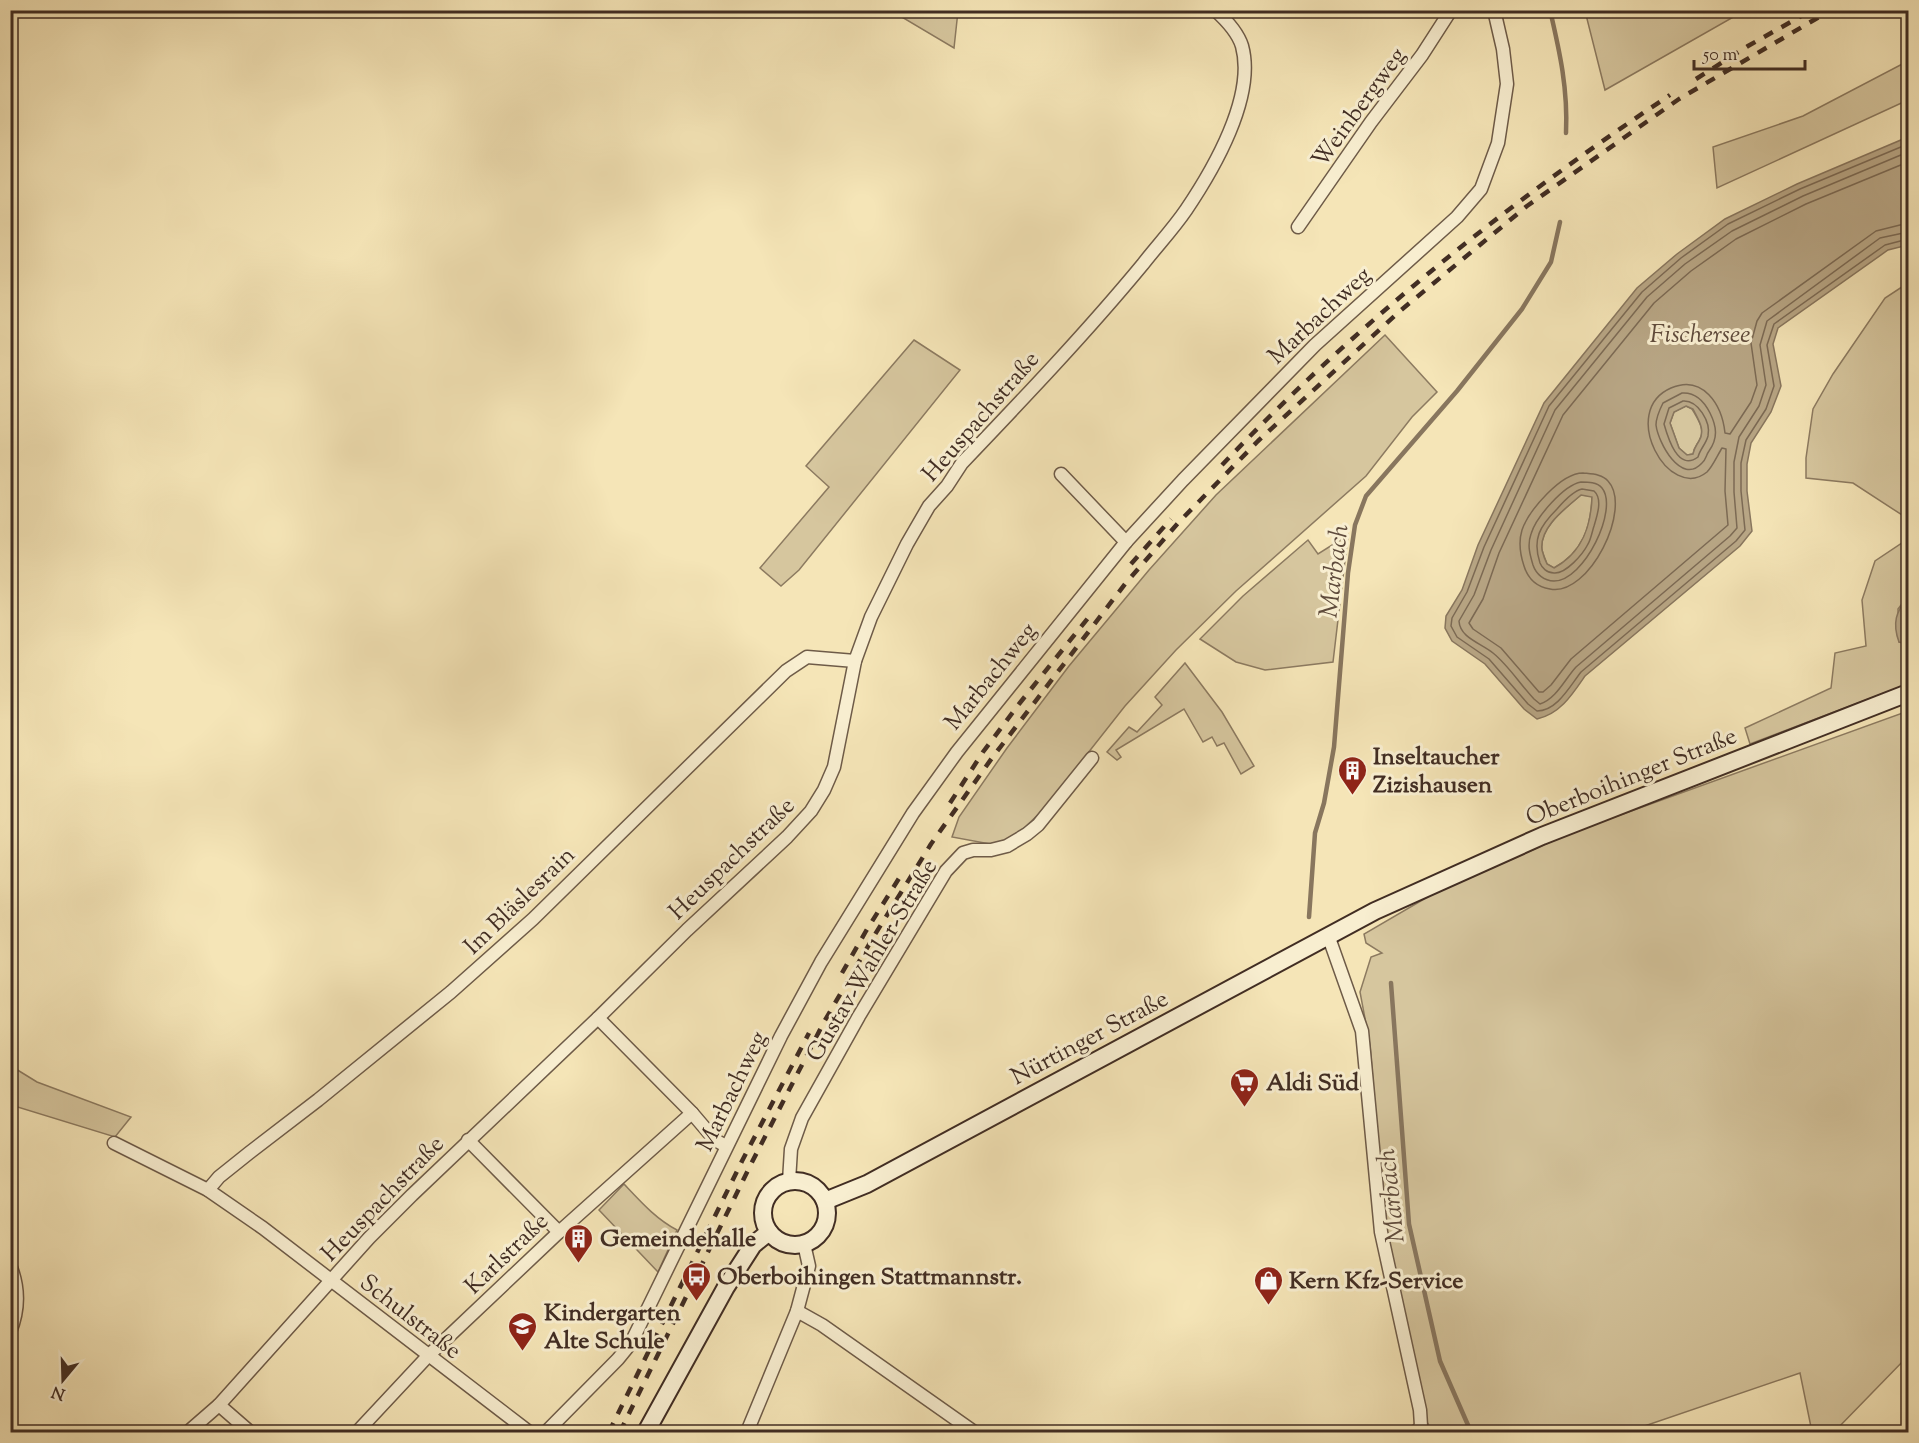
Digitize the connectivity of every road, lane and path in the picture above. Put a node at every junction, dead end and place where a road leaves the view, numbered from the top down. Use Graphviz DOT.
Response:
graph roads {
  1 [pos="1215,10"];
  2 [pos="1451,10"];
  3 [pos="1494,10"];
  4 [pos="1298,227"];
  5 [pos="1061,474"];
  6 [pos="1126,542"];
  7 [pos="855,661"];
  8 [pos="1908,693"];
  9 [pos="1092,758"];
  10 [pos="1375,911"];
  11 [pos="1328,935"];
  12 [pos="598,1018"];
  13 [pos="693,1113"];
  14 [pos="468,1140"];
  15 [pos="114,1143"];
  16 [pos="726,1146"];
  17 [pos="789,1181"];
  18 [pos="208,1190"];
  19 [pos="825,1201"];
  20 [pos="559,1232"];
  21 [pos="769,1232"];
  22 [pos="804,1244"];
  23 [pos="10,1265"];
  24 [pos="332,1281"];
  25 [pos="796,1311"];
  26 [pos="10,1332"];
  27 [pos="428,1356"];
  28 [pos="219,1405"];
  29 [pos="548,1430"];
  30 [pos="188,1432"];
  31 [pos="250,1432"];
  32 [pos="357,1432"];
  33 [pos="529,1432"];
  34 [pos="646,1432"];
  35 [pos="747,1432"];
  36 [pos="974,1432"];
  37 [pos="1416,1432"];
  1 -- 7 [label="street, Heuspachstraße"];
  2 -- 4 [label="street, Weinbergweg"];
  3 -- 6 [label="street, Marbachweg"];
  5 -- 6 [label="street"];
  6 -- 16 [label="street, Marbachweg"];
  7 -- 12 [label="street, Heuspachstraße"];
  7 -- 18 [label="street, Im Bläslesrain"];
  8 -- 10 [label="main road, Oberboihinger Straße"];
  9 -- 17 [label="street, Gustav-Wahler-Straße"];
  10 -- 11 [label="main road, Nürtinger Straße"];
  11 -- 19 [label="main road, Nürtinger Straße"];
  11 -- 37 [label="street"];
  12 -- 13 [label="street"];
  12 -- 14 [label="street, Heuspachstraße"];
  13 -- 16 [label="street"];
  13 -- 20 [label="street, Karlstraße"];
  14 -- 20 [label="street"];
  14 -- 24 [label="street, Heuspachstraße"];
  15 -- 18 [label="street, Schulstraße"];
  16 -- 29 [label="street, Marbachweg"];
  17 -- 19 [label="main road"];
  17 -- 21 [label="main road"];
  18 -- 24 [label="street, Schulstraße"];
  19 -- 22 [label="main road"];
  20 -- 27 [label="street, Karlstraße"];
  21 -- 22 [label="main road"];
  21 -- 34 [label="main road"];
  22 -- 25 [label="street"];
  23 -- 26 [label="street"];
  24 -- 27 [label="street, Schulstraße"];
  24 -- 28 [label="street, Heuspachstraße"];
  25 -- 35 [label="street"];
  25 -- 36 [label="street"];
  27 -- 32 [label="street, Karlstraße"];
  27 -- 33 [label="street, Schulstraße"];
  28 -- 30 [label="street, Heuspachstraße"];
  28 -- 31 [label="street"];
}
